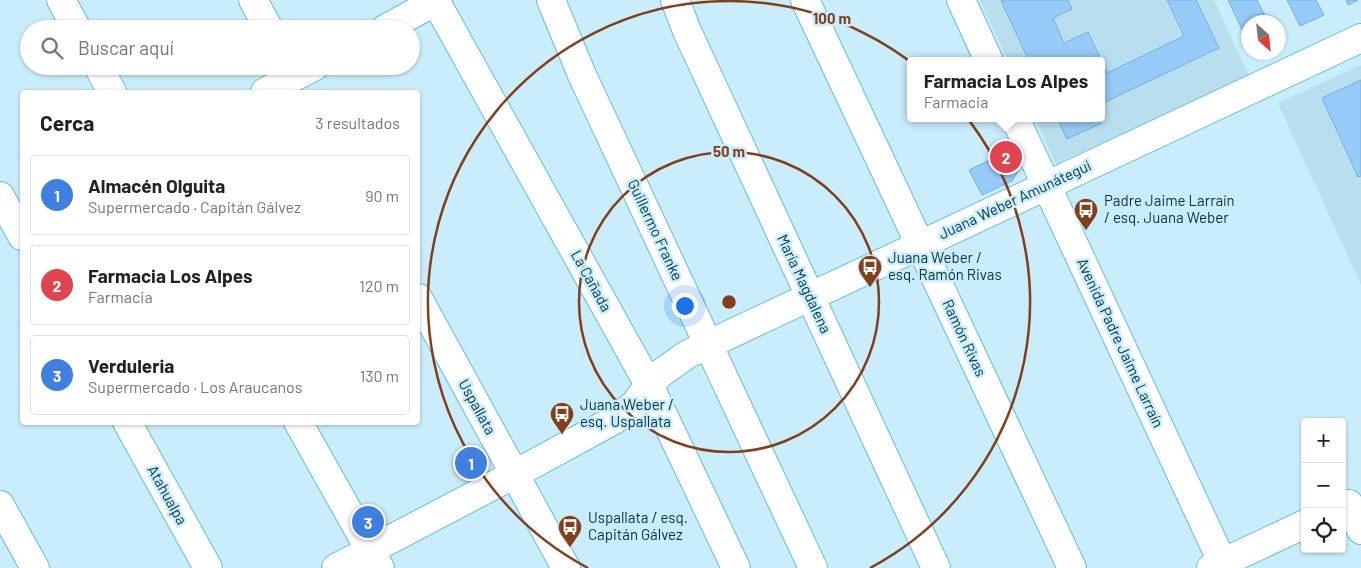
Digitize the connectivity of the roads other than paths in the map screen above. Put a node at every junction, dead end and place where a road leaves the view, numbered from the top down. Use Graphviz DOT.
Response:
graph roads {
  1 [pos="61,0"];
  2 [pos="253,0"];
  3 [pos="437,0"];
  4 [pos="551,0"];
  5 [pos="675,0"];
  6 [pos="805,0"];
  7 [pos="960,0"];
  8 [pos="72,20"];
  9 [pos="264,20"];
  10 [pos="401,20"];
  11 [pos="1361,38"];
  12 [pos="987,57"];
  13 [pos="103,75"];
  14 [pos="301,75"];
  15 [pos="111,90"];
  16 [pos="269,90"];
  17 [pos="1017,122"];
  18 [pos="1046,186"];
  19 [pos="0,196"];
  20 [pos="15,228"];
  21 [pos="920,245"];
  22 [pos="810,296"];
  23 [pos="420,302"];
  24 [pos="708,344"];
  25 [pos="649,385"];
  26 [pos="129,425"];
  27 [pos="300,425"];
  28 [pos="515,474"];
  29 [pos="1351,503"];
  30 [pos="0,505"];
  31 [pos="1301,526"];
  32 [pos="1361,530"];
  33 [pos="375,559"];
  34 [pos="1219,566"];
  35 [pos="35,568"];
  36 [pos="208,568"];
  37 [pos="336,568"];
  38 [pos="566,568"];
  39 [pos="736,568"];
  40 [pos="813,568"];
  41 [pos="936,568"];
  42 [pos="1072,568"];
  1 -- 8 [label="street"];
  2 -- 9 [label="street"];
  3 -- 10 [label="street"];
  3 -- 25 [label="street, La Cañada"];
  4 -- 24 [label="street, Guillermo Franke"];
  5 -- 22 [label="street, María Magdalena"];
  6 -- 21 [label="street, Ramón Rivas"];
  7 -- 12 [label="street"];
  11 -- 18 [label="street, Juana Weber Amunátegui"];
  13 -- 15 [label="street"];
  14 -- 16 [label="street"];
  17 -- 18 [label="street, Avenida Padre Jaime Larraín"];
  18 -- 21 [label="street, Juana Weber Amunátegui"];
  18 -- 34 [label="street, Avenida Padre Jaime Larraín"];
  19 -- 20 [label="street"];
  21 -- 22 [label="street, Juana Weber Amunátegui"];
  21 -- 42 [label="street, Ramón Rivas"];
  22 -- 24 [label="street, Juana Weber Amunátegui"];
  22 -- 41 [label="street, María Magdalena"];
  23 -- 28 [label="street, Uspallata"];
  24 -- 25 [label="street, Juana Weber Amunátegui"];
  24 -- 40 [label="street, Guillermo Franke"];
  25 -- 28 [label="street, Juana Weber Amunátegui"];
  25 -- 39 [label="street, La Cañada"];
  26 -- 36 [label="street, Atahualpa"];
  27 -- 33 [label="street"];
  28 -- 33 [label="street, Juana Weber Amunátegui"];
  28 -- 38 [label="street, Uspallata"];
  29 -- 32 [label="street"];
  30 -- 35 [label="street"];
  31 -- 34 [label="street"];
  33 -- 37 [label="street, Juana Weber Amunátegui"];
}
